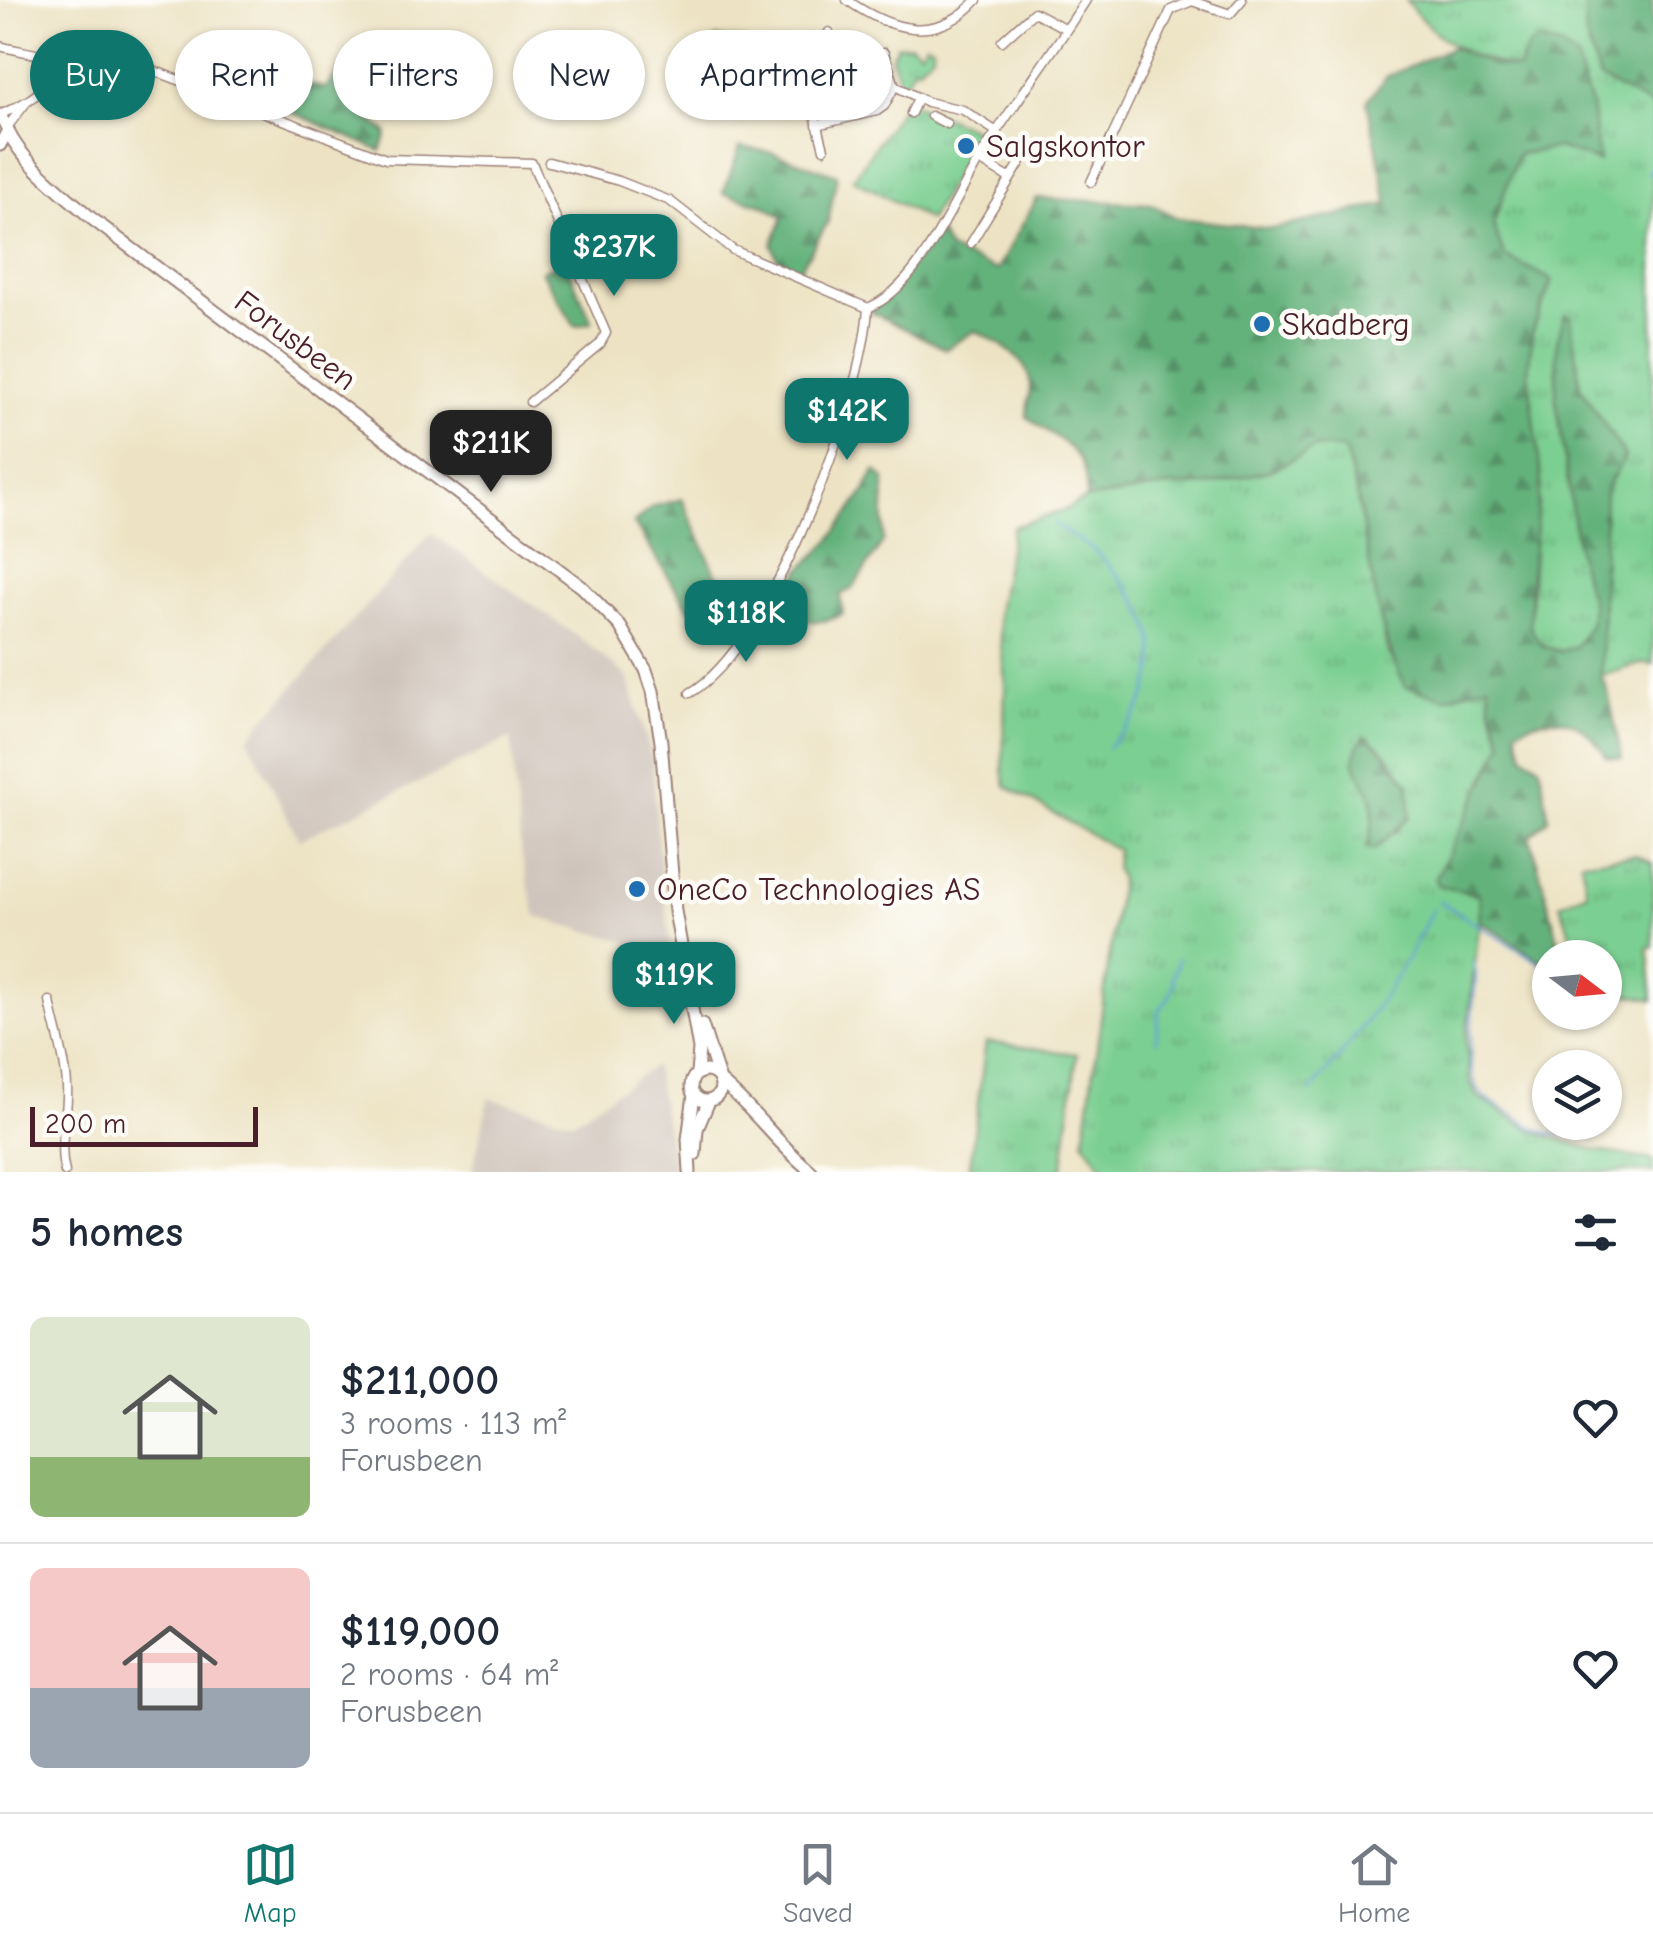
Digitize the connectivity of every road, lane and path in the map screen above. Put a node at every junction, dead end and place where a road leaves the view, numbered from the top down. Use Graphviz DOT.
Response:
graph roads {
  1 [pos="847,0"];
  2 [pos="977,0"];
  3 [pos="1086,0"];
  4 [pos="1242,0"];
  5 [pos="1066,29"];
  6 [pos="1002,41"];
  7 [pos="0,46"];
  8 [pos="30,54"];
  9 [pos="155,71"];
  10 [pos="892,73"];
  11 [pos="896,86"];
  12 [pos="918,98"];
  13 [pos="30,99"];
  14 [pos="911,112"];
  15 [pos="931,116"];
  16 [pos="816,120"];
  17 [pos="5,124"];
  18 [pos="947,124"];
  19 [pos="817,125"];
  20 [pos="997,132"];
  21 [pos="0,146"];
  22 [pos="824,149"];
  23 [pos="1028,150"];
  24 [pos="978,160"];
  25 [pos="31,161"];
  26 [pos="550,162"];
  27 [pos="1009,178"];
  28 [pos="1091,182"];
  29 [pos="971,242"];
  30 [pos="868,308"];
  31 [pos="530,402"];
  32 [pos="690,693"];
  33 [pos="687,984"];
  34 [pos="50,1001"];
  35 [pos="697,1074"];
  36 [pos="720,1080"];
  37 [pos="694,1095"];
  38 [pos="712,1100"];
  39 [pos="749,1110"];
  40 [pos="65,1172"];
  41 [pos="693,1172"];
  42 [pos="812,1172"];
  1 -- 2 [label="street"];
  3 -- 5 [label="street"];
  4 -- 28 [label="street"];
  5 -- 6 [label="street"];
  5 -- 20 [label="street"];
  7 -- 8 [label="street"];
  9 -- 31 [label="street"];
  10 -- 11 [label="street"];
  11 -- 12 [label="street"];
  11 -- 19 [label="street"];
  12 -- 14 [label="street"];
  12 -- 20 [label="street"];
  13 -- 17 [label="street"];
  15 -- 18 [label="street"];
  16 -- 19 [label="street"];
  17 -- 21 [label="main road, Forusbeen"];
  17 -- 25 [label="main road, Forusbeen"];
  19 -- 22 [label="street"];
  20 -- 24 [label="street"];
  21 -- 25 [label="main road, Forusbeen"];
  23 -- 27 [label="street"];
  24 -- 27 [label="street"];
  24 -- 30 [label="street"];
  25 -- 33 [label="main road, Forusbeen"];
  26 -- 30 [label="street"];
  27 -- 29 [label="street"];
  30 -- 32 [label="street"];
  33 -- 35 [label="main road, Forusbeen"];
  33 -- 36 [label="main road, Forusbeen"];
  34 -- 40 [label="street"];
  35 -- 36 [label="main road"];
  35 -- 37 [label="main road"];
  36 -- 38 [label="main road"];
  36 -- 39 [label="main road, Forusbeen"];
  37 -- 38 [label="main road"];
  37 -- 41 [label="main road"];
  38 -- 39 [label="main road, Forusbeen"];
  38 -- 41 [label="main road"];
  39 -- 42 [label="main road, Forusbeen"];
}
